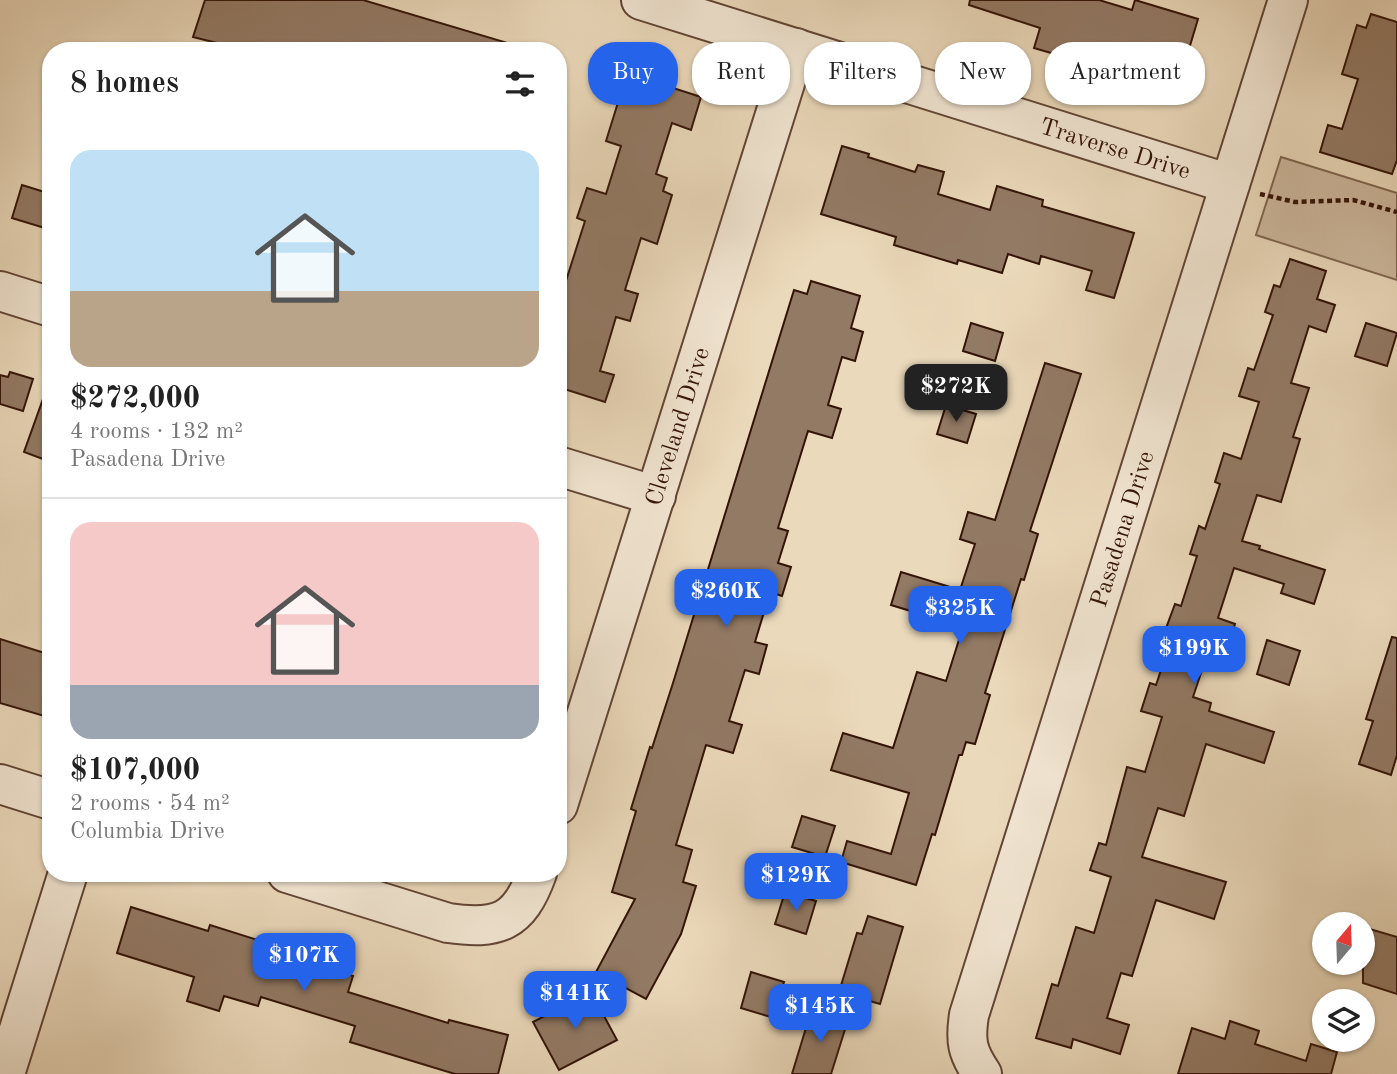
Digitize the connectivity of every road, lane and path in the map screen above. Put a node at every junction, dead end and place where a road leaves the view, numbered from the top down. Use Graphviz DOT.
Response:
graph roads {
  1 [pos="641,0"];
  2 [pos="1288,0"];
  3 [pos="796,48"];
  4 [pos="1230,184"];
  5 [pos="1397,212"];
  6 [pos="0,291"];
  7 [pos="42,304"];
  8 [pos="567,469"];
  9 [pos="656,496"];
  10 [pos="567,778"];
  11 [pos="0,784"];
  12 [pos="42,797"];
  13 [pos="65,882"];
  14 [pos="316,882"];
  15 [pos="533,882"];
  16 [pos="977,1066"];
  17 [pos="5,1074"];
  1 -- 3 [label="street, Traverse Drive"];
  2 -- 4 [label="street, Pasadena Drive"];
  3 -- 4 [label="street, Traverse Drive"];
  3 -- 9 [label="street, Cleveland Drive"];
  4 -- 5 [label="path"];
  4 -- 16 [label="street, Pasadena Drive"];
  6 -- 7 [label="street"];
  8 -- 9 [label="street"];
  9 -- 10 [label="street, Cleveland Drive"];
  11 -- 12 [label="street"];
  13 -- 17 [label="street"];
  14 -- 15 [label="street"];
}
